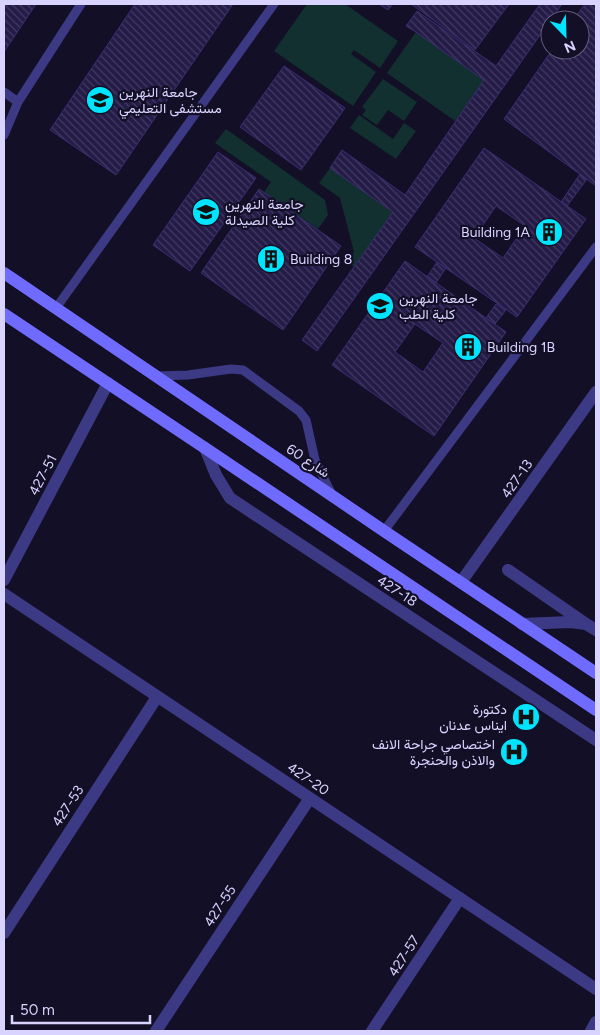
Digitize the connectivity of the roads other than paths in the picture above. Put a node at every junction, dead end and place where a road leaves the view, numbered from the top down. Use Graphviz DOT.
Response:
graph roads {
  1 [pos="82,4"];
  2 [pos="274,4"];
  3 [pos="4,92"];
  4 [pos="18,102"];
  5 [pos="4,135"];
  6 [pos="596,247"];
  7 [pos="4,273"];
  8 [pos="56,308"];
  9 [pos="4,314"];
  10 [pos="156,376"];
  11 [pos="108,383"];
  12 [pos="596,392"];
  13 [pos="205,448"];
  14 [pos="332,495"];
  15 [pos="384,531"];
  16 [pos="508,570"];
  17 [pos="4,580"];
  18 [pos="461,582"];
  19 [pos="4,594"];
  20 [pos="522,624"];
  21 [pos="591,627"];
  22 [pos="596,672"];
  23 [pos="158,697"];
  24 [pos="596,710"];
  25 [pos="596,740"];
  26 [pos="310,798"];
  27 [pos="460,898"];
  28 [pos="4,932"];
  29 [pos="596,989"];
  30 [pos="596,1022"];
  31 [pos="156,1031"];
  32 [pos="372,1031"];
  33 [pos="591,1031"];
  1 -- 4 [label="lane"];
  2 -- 8 [label="lane"];
  3 -- 4 [label="lane"];
  4 -- 5 [label="lane"];
  6 -- 15 [label="lane"];
  7 -- 8 [label="street, شارع 60"];
  8 -- 10 [label="street, شارع 60"];
  9 -- 11 [label="street"];
  10 -- 14 [label="street, شارع 60"];
  10 -- 14 [label="lane"];
  11 -- 13 [label="street"];
  11 -- 17 [label="street, 427-51"];
  12 -- 18 [label="street, 427-13"];
  13 -- 24 [label="street"];
  13 -- 25 [label="street, 427-18"];
  14 -- 15 [label="street, شارع 60"];
  15 -- 18 [label="street, شارع 60"];
  16 -- 21 [label="street"];
  18 -- 20 [label="street, شارع 60"];
  19 -- 23 [label="street, 427-20"];
  20 -- 21 [label="street"];
  20 -- 22 [label="street, شارع 60"];
  23 -- 26 [label="street, 427-20"];
  23 -- 28 [label="street, 427-53"];
  26 -- 27 [label="street, 427-20"];
  26 -- 31 [label="street, 427-55"];
  27 -- 29 [label="street, 427-20"];
  27 -- 32 [label="street, 427-57"];
  30 -- 33 [label="street"];
}
